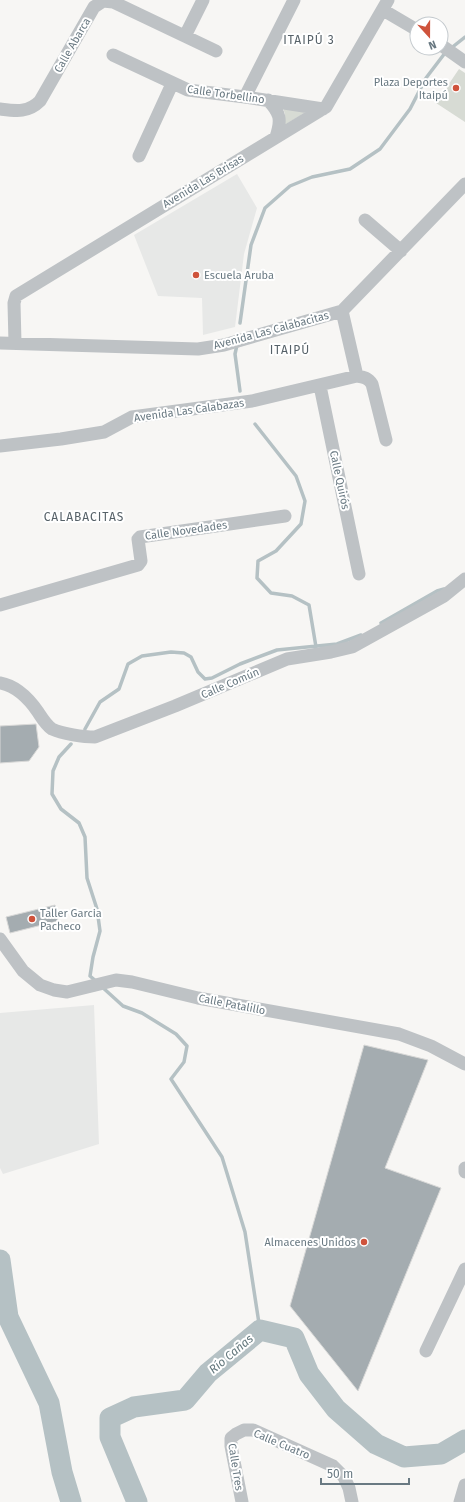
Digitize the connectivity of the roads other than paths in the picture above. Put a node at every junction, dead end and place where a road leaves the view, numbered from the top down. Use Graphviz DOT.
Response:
graph roads {
  1 [pos="203,0"];
  2 [pos="294,0"];
  3 [pos="385,5"];
  4 [pos="409,24"];
  5 [pos="185,36"];
  6 [pos="449,50"];
  7 [pos="216,51"];
  8 [pos="113,55"];
  9 [pos="462,59"];
  10 [pos="172,84"];
  11 [pos="245,97"];
  12 [pos="268,100"];
  13 [pos="0,109"];
  14 [pos="323,109"];
  15 [pos="276,136"];
  16 [pos="139,156"];
  17 [pos="465,184"];
  18 [pos="365,220"];
  19 [pos="401,251"];
  20 [pos="342,310"];
  21 [pos="0,343"];
  22 [pos="15,343"];
  23 [pos="357,376"];
  24 [pos="320,386"];
  25 [pos="386,440"];
  26 [pos="0,446"];
  27 [pos="285,516"];
  28 [pos="359,574"];
  29 [pos="465,579"];
  30 [pos="0,605"];
  31 [pos="0,683"];
  32 [pos="0,939"];
  33 [pos="4,950"];
  34 [pos="465,1064"];
  35 [pos="465,1168"];
  36 [pos="465,1172"];
  37 [pos="465,1269"];
  38 [pos="426,1351"];
  39 [pos="236,1434"];
  40 [pos="465,1485"];
  41 [pos="242,1502"];
  42 [pos="352,1502"];
  43 [pos="460,1502"];
  1 -- 5 [label="street"];
  2 -- 11 [label="street"];
  3 -- 4 [label="street"];
  3 -- 14 [label="street, Avenida Las Brisas"];
  5 -- 7 [label="street, Calle Abarca"];
  5 -- 13 [label="street, Calle Abarca"];
  6 -- 9 [label="street"];
  8 -- 10 [label="street, Calle Torbellino"];
  10 -- 11 [label="street, Calle Torbellino"];
  10 -- 16 [label="street"];
  11 -- 12 [label="street, Calle Torbellino"];
  12 -- 14 [label="street, Calle Torbellino"];
  12 -- 15 [label="street"];
  14 -- 15 [label="street, Avenida Las Brisas"];
  15 -- 22 [label="street, Avenida Las Brisas"];
  17 -- 19 [label="street, Avenida Las Calabacitas"];
  18 -- 19 [label="street"];
  19 -- 20 [label="street, Avenida Las Calabacitas"];
  20 -- 22 [label="street, Avenida Las Calabacitas"];
  20 -- 23 [label="street"];
  21 -- 22 [label="street, Avenida Las Calabacitas"];
  23 -- 24 [label="street, Avenida Las Calabazas"];
  23 -- 25 [label="street"];
  24 -- 26 [label="street, Avenida Las Calabazas"];
  24 -- 28 [label="street, Calle Quirós"];
  27 -- 30 [label="street, Calle Novedades"];
  29 -- 31 [label="street, Calle Común"];
  32 -- 33 [label="street, Calle Patalillo"];
  33 -- 34 [label="street, Calle Patalillo"];
  35 -- 36 [label="street"];
  37 -- 38 [label="street"];
  39 -- 41 [label="street, Calle Tres"];
  39 -- 42 [label="street, Calle Cuatro"];
  40 -- 43 [label="street"];
}
